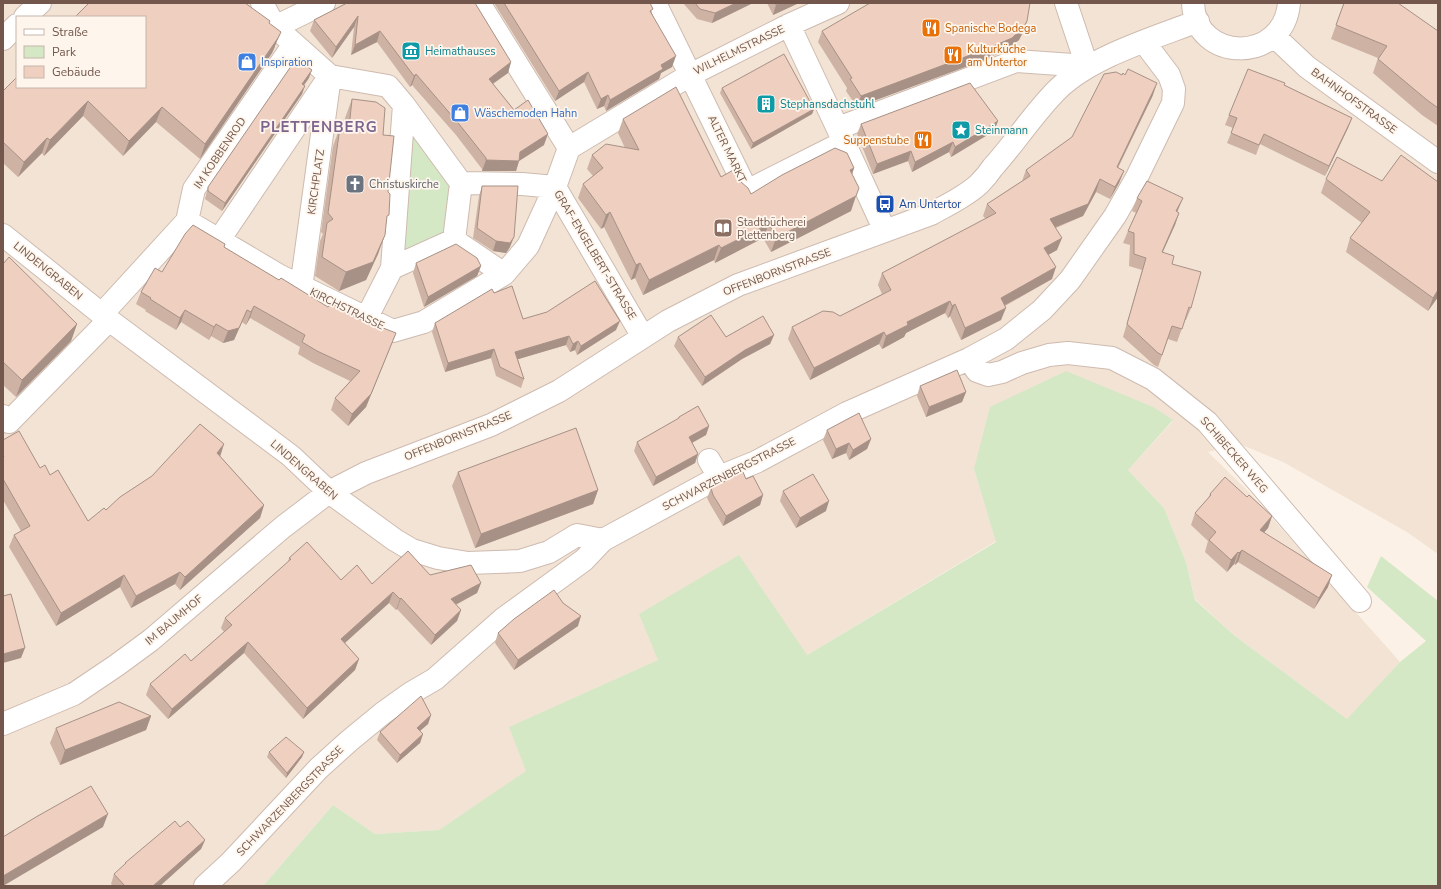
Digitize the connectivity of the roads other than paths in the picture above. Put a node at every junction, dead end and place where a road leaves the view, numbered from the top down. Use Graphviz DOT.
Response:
graph roads {
  1 [pos="40,3"];
  2 [pos="262,3"];
  3 [pos="324,3"];
  4 [pos="479,3"];
  5 [pos="655,3"];
  6 [pos="838,3"];
  7 [pos="1066,3"];
  8 [pos="1289,3"];
  9 [pos="1196,12"];
  10 [pos="27,16"];
  11 [pos="779,24"];
  12 [pos="16,26"];
  13 [pos="275,27"];
  14 [pos="1274,36"];
  15 [pos="3,39"];
  16 [pos="1144,42"];
  17 [pos="294,44"];
  18 [pos="1087,66"];
  19 [pos="690,75"];
  20 [pos="330,76"];
  21 [pos="404,106"];
  22 [pos="841,135"];
  23 [pos="569,148"];
  24 [pos="1438,162"];
  25 [pos="461,183"];
  26 [pos="554,187"];
  27 [pos="187,221"];
  28 [pos="885,231"];
  29 [pos="3,235"];
  30 [pos="220,240"];
  31 [pos="454,240"];
  32 [pos="392,268"];
  33 [pos="504,274"];
  34 [pos="301,288"];
  35 [pos="105,317"];
  36 [pos="366,319"];
  37 [pos="643,337"];
  38 [pos="969,359"];
  39 [pos="3,416"];
  40 [pos="329,492"];
  41 [pos="603,540"];
  42 [pos="1360,601"];
  43 [pos="3,724"];
  44 [pos="205,886"];
  1 -- 10 [label="street"];
  2 -- 13 [label="street"];
  3 -- 13 [label="street"];
  4 -- 23 [label="street"];
  5 -- 19 [label="street, WILHELMSTRASSE"];
  6 -- 11 [label="street, WILHELMSTRASSE"];
  7 -- 18 [label="street"];
  8 -- 14 [label="street"];
  9 -- 14 [label="street"];
  9 -- 16 [label="street"];
  11 -- 19 [label="street, WILHELMSTRASSE"];
  11 -- 22 [label="street"];
  12 -- 15 [label="street"];
  13 -- 17 [label="street"];
  14 -- 24 [label="street, BAHNHOFSTRASSE"];
  16 -- 18 [label="street"];
  16 -- 38 [label="street, SCHWARZENBERGSTRASSE"];
  17 -- 20 [label="street"];
  17 -- 27 [label="street, IM KOBBENROD"];
  18 -- 22 [label="street"];
  18 -- 28 [label="street, OFFENBORNSTRASSE"];
  19 -- 22 [label="street, ALTER MARKT"];
  19 -- 23 [label="street"];
  20 -- 21 [label="street"];
  20 -- 30 [label="street"];
  20 -- 34 [label="street, KIRCHPLATZ"];
  21 -- 25 [label="street"];
  21 -- 32 [label="street"];
  22 -- 28 [label="street"];
  23 -- 26 [label="street, GRAF-ENGELBERT-STRASSE"];
  25 -- 26 [label="street"];
  25 -- 31 [label="street"];
  26 -- 33 [label="street, KIRCHSTRASSE"];
  26 -- 37 [label="street, GRAF-ENGELBERT-STRASSE"];
  27 -- 30 [label="street, KIRCHSTRASSE"];
  27 -- 35 [label="street"];
  28 -- 37 [label="street, OFFENBORNSTRASSE"];
  29 -- 35 [label="street, LINDENGRABEN"];
  30 -- 34 [label="street, KIRCHSTRASSE"];
  31 -- 32 [label="street"];
  31 -- 33 [label="street"];
  32 -- 36 [label="street"];
  33 -- 36 [label="street, KIRCHSTRASSE"];
  34 -- 36 [label="street, KIRCHSTRASSE"];
  35 -- 39 [label="street"];
  35 -- 40 [label="street, LINDENGRABEN"];
  37 -- 40 [label="street, OFFENBORNSTRASSE"];
  38 -- 41 [label="street, SCHWARZENBERGSTRASSE"];
  38 -- 42 [label="street, SCHIBECKER WEG"];
  40 -- 41 [label="street, LINDENGRABEN"];
  40 -- 43 [label="street, IM BAUMHOF"];
  41 -- 44 [label="street, SCHWARZENBERGSTRASSE"];
}
